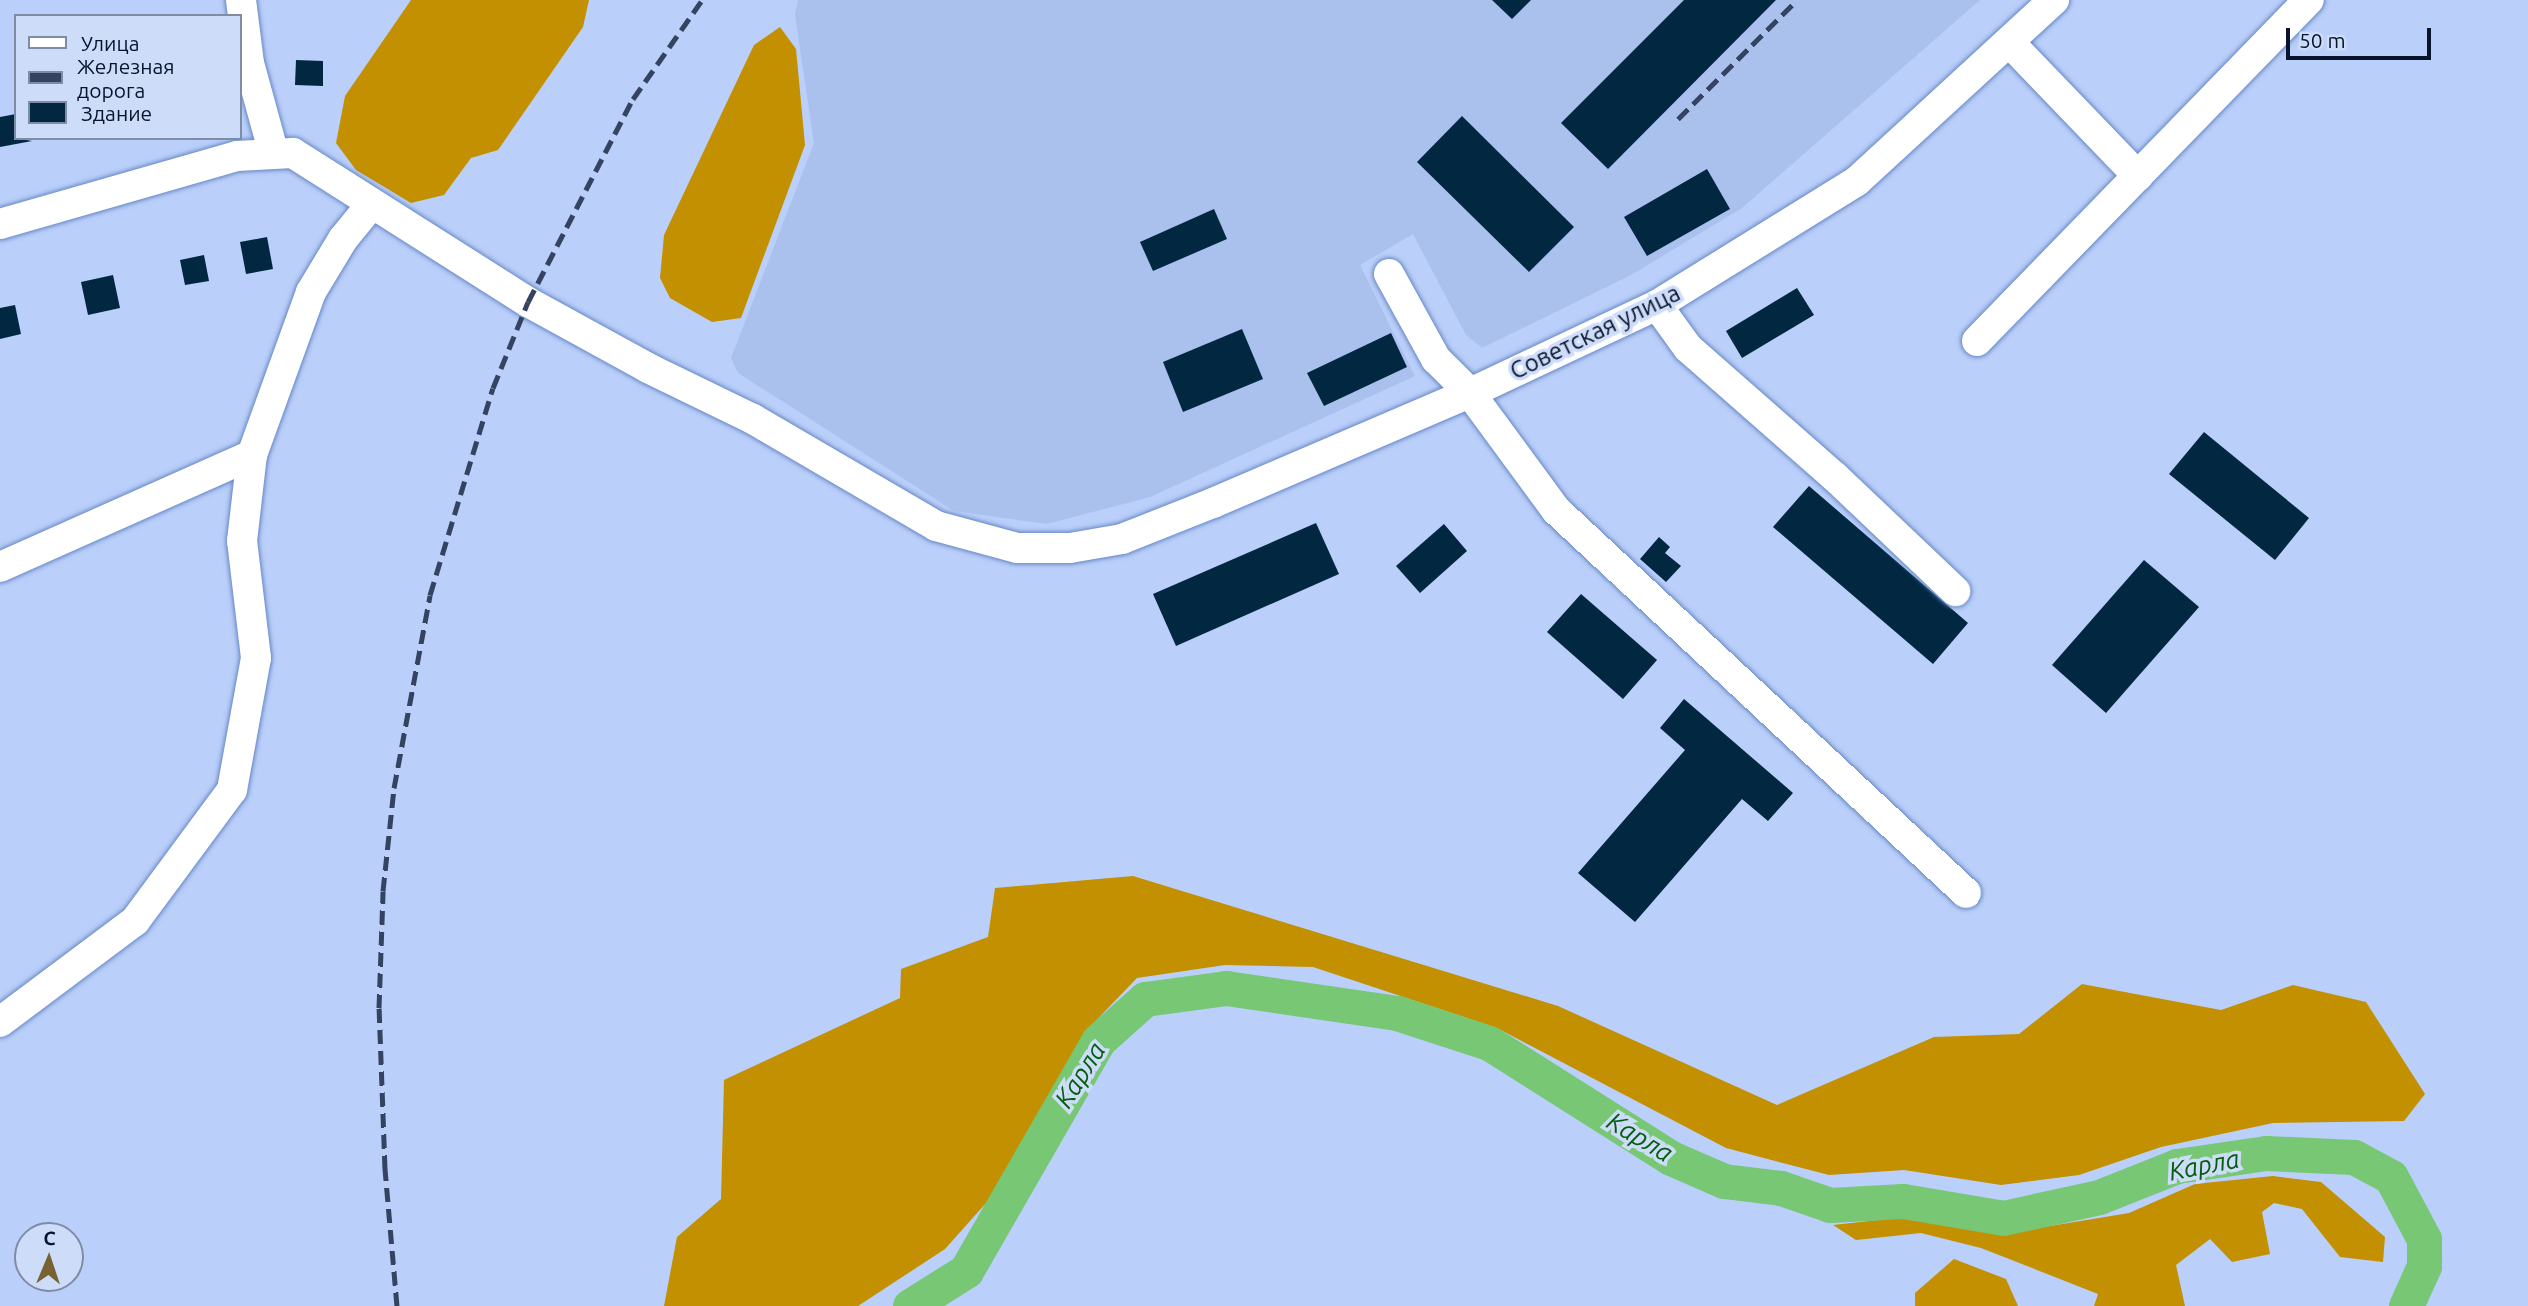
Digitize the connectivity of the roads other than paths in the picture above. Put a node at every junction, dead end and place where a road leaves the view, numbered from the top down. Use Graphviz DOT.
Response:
graph roads {
  1 [pos="241,0"];
  2 [pos="2054,0"];
  3 [pos="2309,0"];
  4 [pos="2009,42"];
  5 [pos="273,151"];
  6 [pos="2137,176"];
  7 [pos="370,206"];
  8 [pos="0,224"];
  9 [pos="1389,274"];
  10 [pos="1657,305"];
  11 [pos="1976,341"];
  12 [pos="1470,393"];
  13 [pos="252,455"];
  14 [pos="0,566"];
  15 [pos="1955,592"];
  16 [pos="1966,893"];
  17 [pos="0,1022"];
  1 -- 5 [label="street"];
  2 -- 4 [label="street, Советская улица"];
  3 -- 6 [label="street"];
  4 -- 6 [label="street"];
  4 -- 10 [label="street, Советская улица"];
  5 -- 7 [label="street, Советская улица"];
  5 -- 8 [label="street"];
  6 -- 11 [label="street"];
  7 -- 12 [label="street, Советская улица"];
  7 -- 13 [label="street"];
  9 -- 12 [label="street"];
  10 -- 12 [label="street, Советская улица"];
  10 -- 15 [label="street"];
  12 -- 16 [label="street"];
  13 -- 14 [label="street"];
  13 -- 17 [label="street"];
}
